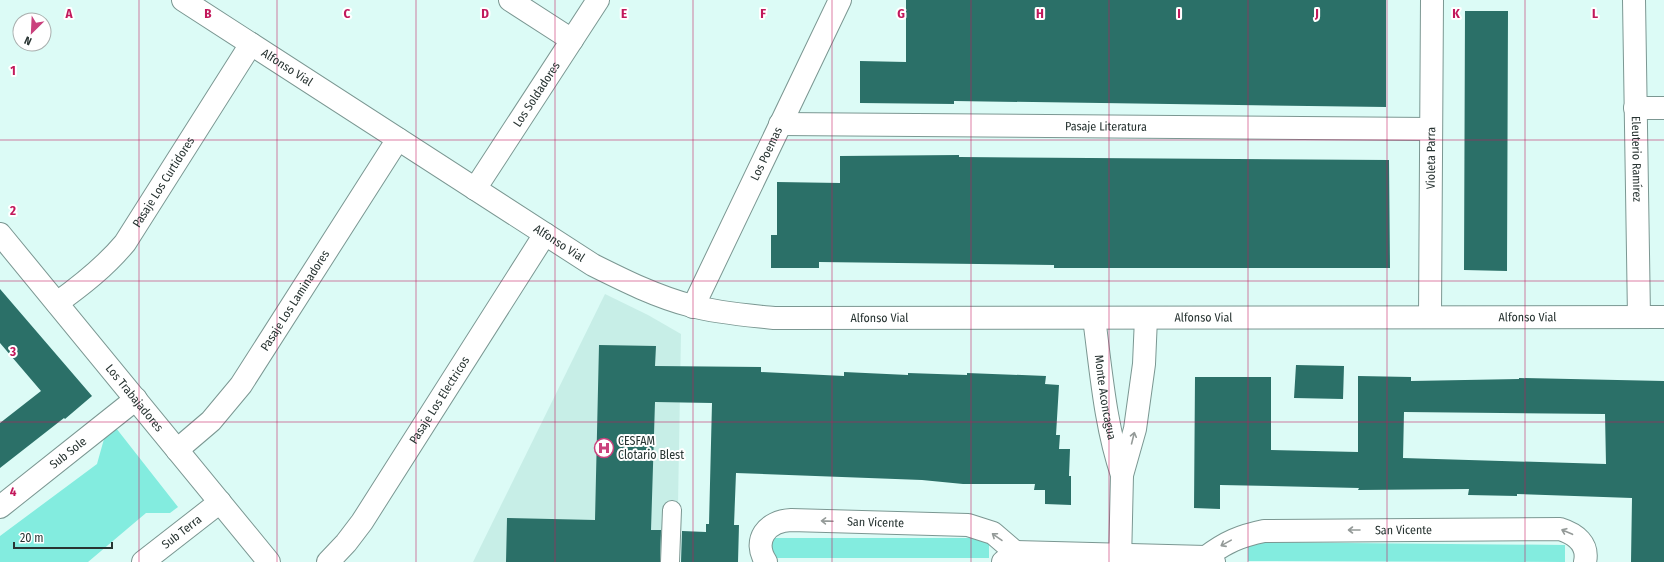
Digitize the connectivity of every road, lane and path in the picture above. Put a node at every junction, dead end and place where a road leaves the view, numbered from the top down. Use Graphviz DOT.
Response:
graph roads {
  1 [pos="183,0"];
  2 [pos="510,0"];
  3 [pos="598,0"];
  4 [pos="840,0"];
  5 [pos="1432,0"];
  6 [pos="1634,0"];
  7 [pos="572,40"];
  8 [pos="251,44"];
  9 [pos="1635,108"];
  10 [pos="1664,108"];
  11 [pos="780,124"];
  12 [pos="1431,128"];
  13 [pos="398,139"];
  14 [pos="475,189"];
  15 [pos="545,234"];
  16 [pos="3,244"];
  17 [pos="57,303"];
  18 [pos="693,307"];
  19 [pos="1430,316"];
  20 [pos="1639,317"];
  21 [pos="1664,317"];
  22 [pos="1094,318"];
  23 [pos="1146,318"];
  24 [pos="136,399"];
  25 [pos="177,450"];
  26 [pos="1122,475"];
  27 [pos="220,502"];
  28 [pos="0,507"];
  29 [pos="672,510"];
  30 [pos="1009,557"];
  31 [pos="1120,558"];
  32 [pos="1210,560"];
  33 [pos="143,562"];
  34 [pos="269,562"];
  35 [pos="328,562"];
  36 [pos="670,562"];
  37 [pos="766,562"];
  38 [pos="1585,562"];
  1 -- 8 [label="street, Alfonso Vial"];
  2 -- 7 [label="street"];
  3 -- 7 [label="street, Los Soldadores"];
  4 -- 11 [label="street, Los Poemas"];
  5 -- 12 [label="street, Violeta Parra"];
  6 -- 9 [label="street, Eleuterio Ramírez"];
  7 -- 14 [label="street, Los Soldadores"];
  8 -- 13 [label="street, Alfonso Vial"];
  8 -- 17 [label="street, Pasaje Los Curtidores"];
  9 -- 10 [label="street"];
  9 -- 20 [label="street, Eleuterio Ramírez"];
  11 -- 12 [label="street, Pasaje Literatura"];
  11 -- 18 [label="street, Los Poemas"];
  12 -- 19 [label="street, Violeta Parra"];
  13 -- 14 [label="street, Alfonso Vial"];
  13 -- 25 [label="street, Pasaje Los Laminadores"];
  14 -- 15 [label="street, Alfonso Vial"];
  15 -- 18 [label="street, Alfonso Vial"];
  15 -- 35 [label="street, Pasaje Los Electricos"];
  16 -- 17 [label="street, Los Trabajadores"];
  17 -- 24 [label="street, Los Trabajadores"];
  18 -- 22 [label="street, Alfonso Vial"];
  19 -- 20 [label="street, Alfonso Vial"];
  19 -- 23 [label="street, Alfonso Vial"];
  20 -- 21 [label="street, Alfonso Vial"];
  22 -- 23 [label="street, Alfonso Vial"];
  22 -- 26 [label="street, Monte Aconcagua"];
  26 -- 23 [label="street, Monte Aconcagua, one-way"];
  24 -- 25 [label="street, Los Trabajadores"];
  24 -- 28 [label="street, Sub Sole"];
  25 -- 27 [label="street, Los Trabajadores"];
  26 -- 31 [label="street, Monte Aconcagua"];
  27 -- 33 [label="street, Sub Terra"];
  27 -- 34 [label="street, Los Trabajadores"];
  29 -- 36 [label="lane"];
  30 -- 31 [label="street, San Vicente"];
  30 -- 37 [label="street, San Vicente, one-way"];
  31 -- 32 [label="street, San Vicente"];
  38 -- 32 [label="street, San Vicente, one-way"];
}
